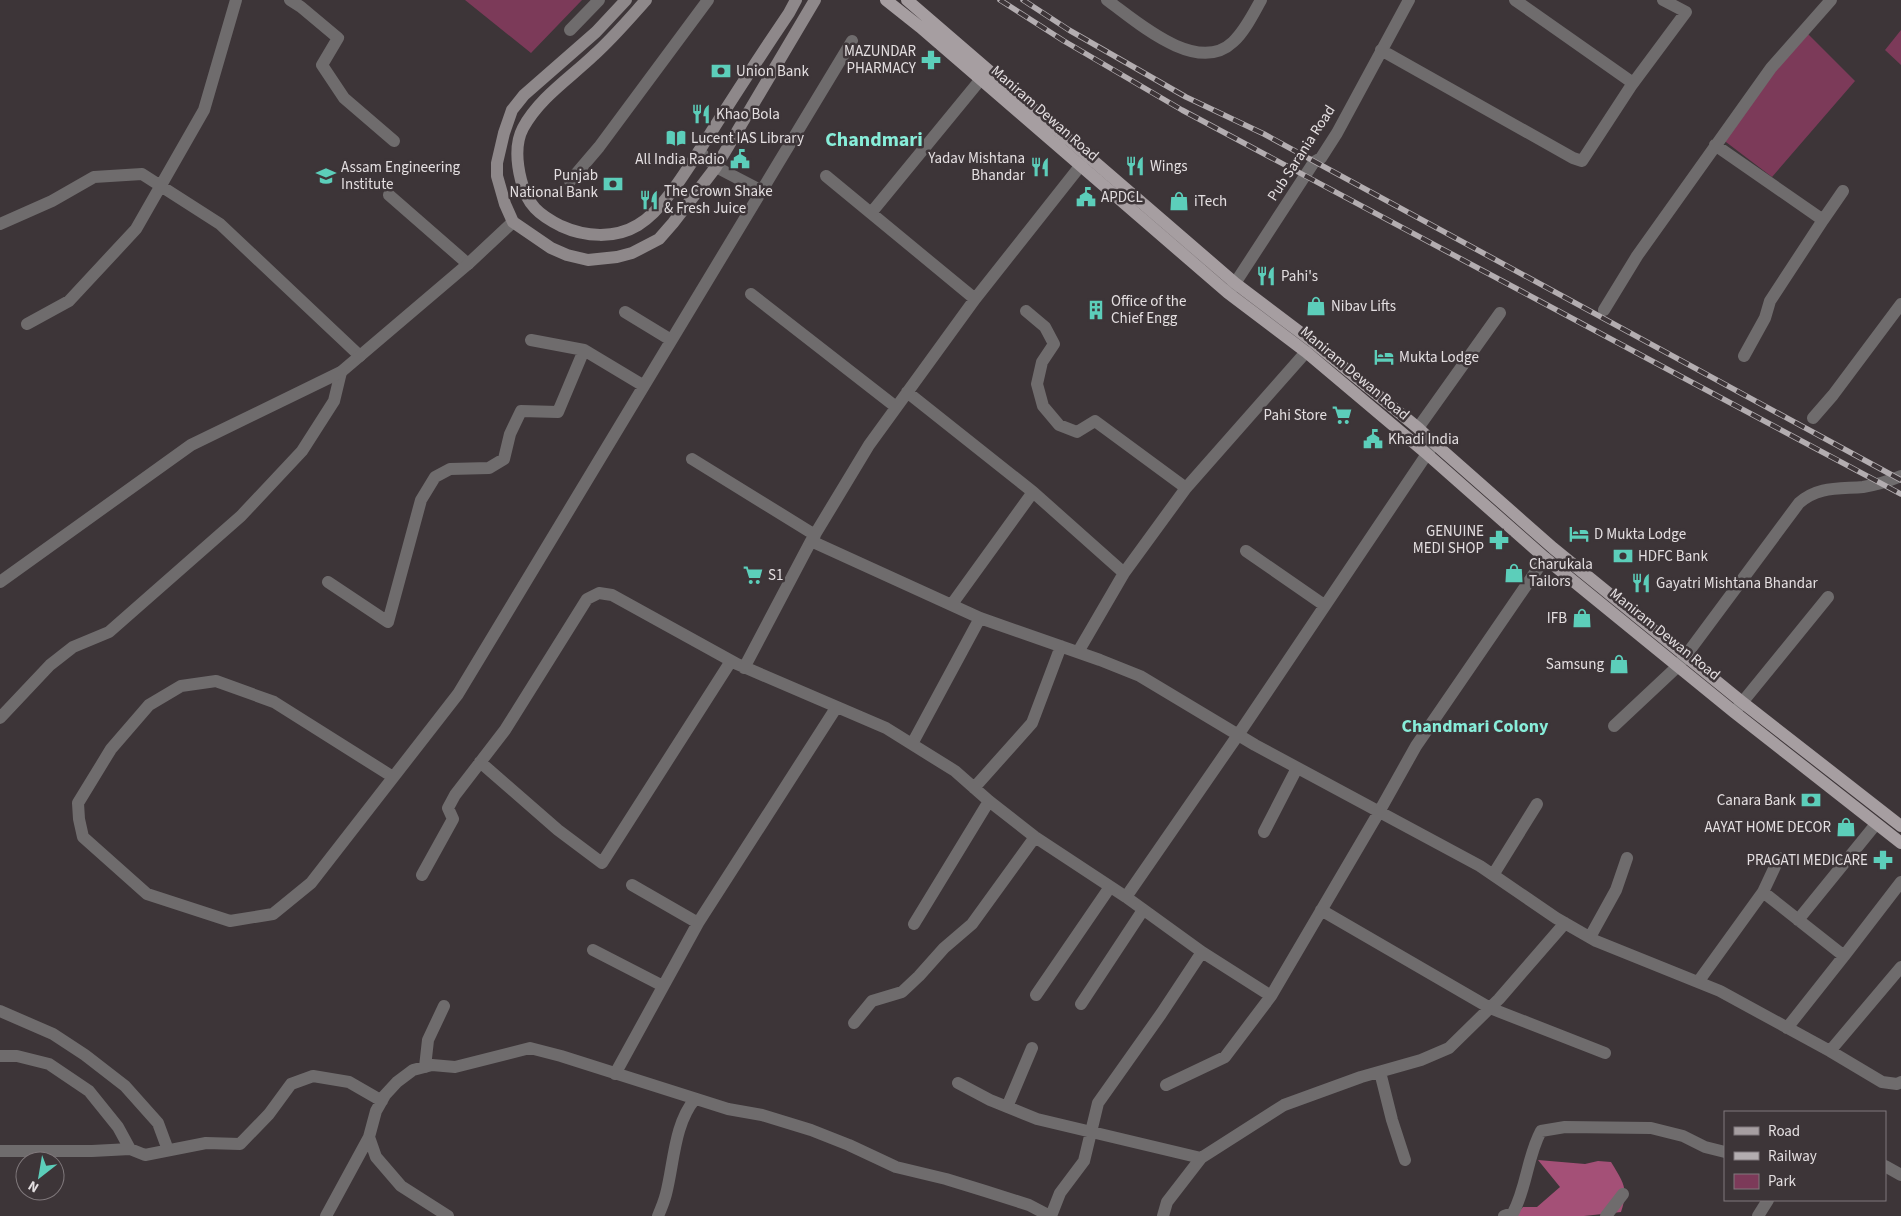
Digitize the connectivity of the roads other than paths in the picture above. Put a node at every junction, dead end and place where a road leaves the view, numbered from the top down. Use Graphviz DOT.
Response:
graph roads {
  1 [pos="236,0"];
  2 [pos="290,0"];
  3 [pos="599,0"];
  4 [pos="626,0"];
  5 [pos="646,0"];
  6 [pos="708,0"];
  7 [pos="796,0"];
  8 [pos="815,0"];
  9 [pos="886,0"];
  10 [pos="906,0"];
  11 [pos="1107,0"];
  12 [pos="1261,0"];
  13 [pos="1409,0"];
  14 [pos="1515,0"];
  15 [pos="1663,0"];
  16 [pos="1831,0"];
  17 [pos="570,30"];
  18 [pos="852,41"];
  19 [pos="1380,50"];
  20 [pos="981,79"];
  21 [pos="1633,83"];
  22 [pos="394,141"];
  23 [pos="1715,145"];
  24 [pos="699,151"];
  25 [pos="1081,166"];
  26 [pos="716,167"];
  27 [pos="826,176"];
  28 [pos="570,181"];
  29 [pos="161,185"];
  30 [pos="762,191"];
  31 [pos="1844,191"];
  32 [pos="389,195"];
  33 [pos="871,213"];
  34 [pos="1823,220"];
  35 [pos="513,222"];
  36 [pos="0,224"];
  37 [pos="468,264"];
  38 [pos="1232,288"];
  39 [pos="751,294"];
  40 [pos="975,299"];
  41 [pos="1604,310"];
  42 [pos="1026,311"];
  43 [pos="625,312"];
  44 [pos="1899,312"];
  45 [pos="1500,313"];
  46 [pos="27,324"];
  47 [pos="531,340"];
  48 [pos="671,340"];
  49 [pos="584,350"];
  50 [pos="1306,352"];
  51 [pos="360,356"];
  52 [pos="1744,356"];
  53 [pos="341,372"];
  54 [pos="644,386"];
  55 [pos="907,392"];
  56 [pos="896,407"];
  57 [pos="1813,418"];
  58 [pos="1418,428"];
  59 [pos="1430,449"];
  60 [pos="692,459"];
  61 [pos="1901,476"];
  62 [pos="1186,488"];
  63 [pos="1032,492"];
  64 [pos="813,538"];
  65 [pos="1246,551"];
  66 [pos="1545,558"];
  67 [pos="1124,573"];
  68 [pos="0,582"];
  69 [pos="328,582"];
  70 [pos="1828,597"];
  71 [pos="952,604"];
  72 [pos="1324,605"];
  73 [pos="980,618"];
  74 [pos="1061,646"];
  75 [pos="1078,652"];
  76 [pos="730,661"];
  77 [pos="1682,661"];
  78 [pos="744,668"];
  79 [pos="1738,707"];
  80 [pos="836,708"];
  81 [pos="0,718"];
  82 [pos="1614,726"];
  83 [pos="1238,735"];
  84 [pos="912,744"];
  85 [pos="480,762"];
  86 [pos="1297,768"];
  87 [pos="393,777"];
  88 [pos="974,788"];
  89 [pos="989,801"];
  90 [pos="1537,804"];
  91 [pos="1379,812"];
  92 [pos="1899,820"];
  93 [pos="1876,824"];
  94 [pos="1264,832"];
  95 [pos="1035,837"];
  96 [pos="1901,843"];
  97 [pos="1627,858"];
  98 [pos="1779,858"];
  99 [pos="422,875"];
  100 [pos="1492,875"];
  101 [pos="1901,882"];
  102 [pos="632,885"];
  103 [pos="1110,887"];
  104 [pos="1762,892"];
  105 [pos="1126,897"];
  106 [pos="1143,910"];
  107 [pos="1321,910"];
  108 [pos="1798,920"];
  109 [pos="698,923"];
  110 [pos="1565,923"];
  111 [pos="914,924"];
  112 [pos="1590,938"];
  113 [pos="593,950"];
  114 [pos="1202,952"];
  115 [pos="1844,956"];
  116 [pos="1901,967"];
  117 [pos="1698,982"];
  118 [pos="663,986"];
  119 [pos="1036,995"];
  120 [pos="1271,996"];
  121 [pos="1081,1004"];
  122 [pos="444,1006"];
  123 [pos="1490,1008"];
  124 [pos="0,1011"];
  125 [pos="854,1023"];
  126 [pos="1787,1028"];
  127 [pos="1032,1048"];
  128 [pos="1830,1051"];
  129 [pos="1605,1053"];
  130 [pos="0,1056"];
  131 [pos="425,1067"];
  132 [pos="1380,1072"];
  133 [pos="615,1074"];
  134 [pos="1901,1082"];
  135 [pos="958,1083"];
  136 [pos="1166,1085"];
  137 [pos="695,1099"];
  138 [pos="382,1100"];
  139 [pos="1007,1107"];
  140 [pos="1092,1132"];
  141 [pos="369,1137"];
  142 [pos="130,1149"];
  143 [pos="168,1150"];
  144 [pos="0,1151"];
  145 [pos="1724,1152"];
  146 [pos="1201,1158"];
  147 [pos="1405,1160"];
  148 [pos="1886,1167"];
  149 [pos="1901,1175"];
  150 [pos="1623,1194"];
  151 [pos="1767,1201"];
  152 [pos="1046,1215"];
  153 [pos="326,1216"];
  154 [pos="448,1216"];
  155 [pos="658,1216"];
  156 [pos="1028,1216"];
  157 [pos="1163,1216"];
  158 [pos="1504,1216"];
  159 [pos="1606,1216"];
  160 [pos="1758,1216"];
  1 -- 29 [label="street"];
  2 -- 22 [label="street"];
  3 -- 17 [label="street"];
  4 -- 35 [label="main road"];
  5 -- 24 [label="main road"];
  6 -- 28 [label="street"];
  7 -- 24 [label="main road"];
  8 -- 26 [label="main road"];
  9 -- 20 [label="main road, Maniram Dewan Road"];
  10 -- 38 [label="main road, Maniram Dewan Road"];
  11 -- 12 [label="street"];
  13 -- 19 [label="street, Pub Sarania Road"];
  14 -- 21 [label="street"];
  15 -- 21 [label="street"];
  16 -- 23 [label="street"];
  18 -- 30 [label="street"];
  19 -- 21 [label="street"];
  19 -- 38 [label="street, Pub Sarania Road"];
  20 -- 25 [label="main road, Maniram Dewan Road"];
  20 -- 33 [label="street"];
  23 -- 34 [label="street"];
  23 -- 41 [label="street"];
  24 -- 26 [label="street"];
  25 -- 38 [label="main road, Maniram Dewan Road"];
  25 -- 40 [label="street"];
  26 -- 30 [label="street"];
  26 -- 35 [label="main road"];
  27 -- 33 [label="street"];
  29 -- 36 [label="street"];
  29 -- 46 [label="street"];
  29 -- 51 [label="street"];
  30 -- 48 [label="street"];
  31 -- 34 [label="street"];
  32 -- 37 [label="street"];
  33 -- 40 [label="street"];
  34 -- 52 [label="street"];
  35 -- 37 [label="street"];
  37 -- 51 [label="street"];
  38 -- 50 [label="main road, Maniram Dewan Road"];
  38 -- 58 [label="main road, Maniram Dewan Road"];
  39 -- 56 [label="street"];
  40 -- 55 [label="street"];
  42 -- 62 [label="street"];
  43 -- 48 [label="street"];
  44 -- 57 [label="street"];
  45 -- 58 [label="street"];
  47 -- 49 [label="street"];
  48 -- 54 [label="street"];
  49 -- 54 [label="street"];
  49 -- 69 [label="street"];
  50 -- 59 [label="main road, Maniram Dewan Road"];
  50 -- 62 [label="street"];
  51 -- 53 [label="street"];
  53 -- 68 [label="street"];
  53 -- 81 [label="street"];
  54 -- 87 [label="street"];
  55 -- 56 [label="street"];
  55 -- 63 [label="street"];
  56 -- 64 [label="street"];
  58 -- 59 [label="main road, Maniram Dewan Road"];
  59 -- 66 [label="main road, Maniram Dewan Road"];
  59 -- 72 [label="street"];
  59 -- 77 [label="main road, Maniram Dewan Road"];
  60 -- 64 [label="street"];
  61 -- 77 [label="street"];
  62 -- 67 [label="street"];
  63 -- 67 [label="street"];
  63 -- 71 [label="street"];
  64 -- 71 [label="street"];
  64 -- 78 [label="street"];
  65 -- 72 [label="street"];
  66 -- 77 [label="main road, Maniram Dewan Road"];
  66 -- 91 [label="street"];
  67 -- 75 [label="street"];
  70 -- 79 [label="street"];
  71 -- 73 [label="street"];
  72 -- 83 [label="street"];
  73 -- 74 [label="street"];
  73 -- 84 [label="street"];
  74 -- 75 [label="street"];
  74 -- 88 [label="street"];
  75 -- 83 [label="street"];
  76 -- 78 [label="street"];
  76 -- 85 [label="street"];
  76 -- 85 [label="street"];
  77 -- 79 [label="main road, Maniram Dewan Road"];
  77 -- 82 [label="street"];
  78 -- 80 [label="street"];
  79 -- 92 [label="main road, Maniram Dewan Road"];
  79 -- 93 [label="main road, Maniram Dewan Road"];
  80 -- 84 [label="street"];
  80 -- 109 [label="street"];
  83 -- 86 [label="street"];
  83 -- 105 [label="street"];
  84 -- 88 [label="street"];
  85 -- 99 [label="street"];
  86 -- 91 [label="street"];
  86 -- 94 [label="street"];
  87 -- 87 [label="street"];
  88 -- 89 [label="street"];
  89 -- 95 [label="street"];
  89 -- 111 [label="street"];
  90 -- 100 [label="street"];
  91 -- 100 [label="street"];
  91 -- 107 [label="street"];
  93 -- 96 [label="main road, Maniram Dewan Road"];
  93 -- 108 [label="street"];
  95 -- 103 [label="street"];
  95 -- 125 [label="street"];
  97 -- 112 [label="street"];
  98 -- 104 [label="street"];
  100 -- 110 [label="street"];
  101 -- 115 [label="street"];
  102 -- 109 [label="street"];
  103 -- 105 [label="street"];
  103 -- 119 [label="street"];
  104 -- 108 [label="street"];
  104 -- 117 [label="street"];
  105 -- 106 [label="street"];
  106 -- 114 [label="street"];
  106 -- 121 [label="street"];
  107 -- 120 [label="street"];
  107 -- 123 [label="street"];
  108 -- 115 [label="street"];
  109 -- 118 [label="street"];
  110 -- 112 [label="street"];
  110 -- 123 [label="street"];
  112 -- 117 [label="street"];
  113 -- 118 [label="street"];
  114 -- 120 [label="street"];
  114 -- 140 [label="street"];
  115 -- 126 [label="street"];
  116 -- 128 [label="street"];
  117 -- 126 [label="street"];
  118 -- 133 [label="street"];
  120 -- 136 [label="street"];
  122 -- 131 [label="street"];
  123 -- 129 [label="street"];
  123 -- 132 [label="street"];
  124 -- 143 [label="street"];
  126 -- 128 [label="street"];
  127 -- 139 [label="street"];
  128 -- 134 [label="street"];
  130 -- 142 [label="street"];
  131 -- 133 [label="street"];
  131 -- 138 [label="street"];
  132 -- 146 [label="street"];
  132 -- 147 [label="street"];
  133 -- 137 [label="street"];
  135 -- 139 [label="street"];
  137 -- 152 [label="street"];
  137 -- 155 [label="street"];
  138 -- 141 [label="street"];
  138 -- 143 [label="street"];
  139 -- 140 [label="street"];
  140 -- 146 [label="street"];
  140 -- 152 [label="street"];
  141 -- 153 [label="street"];
  141 -- 154 [label="street"];
  142 -- 143 [label="street"];
  142 -- 144 [label="street"];
  145 -- 158 [label="street"];
  146 -- 157 [label="street"];
  148 -- 149 [label="street"];
  150 -- 159 [label="street"];
  151 -- 160 [label="street"];
  152 -- 156 [label="street"];
}
